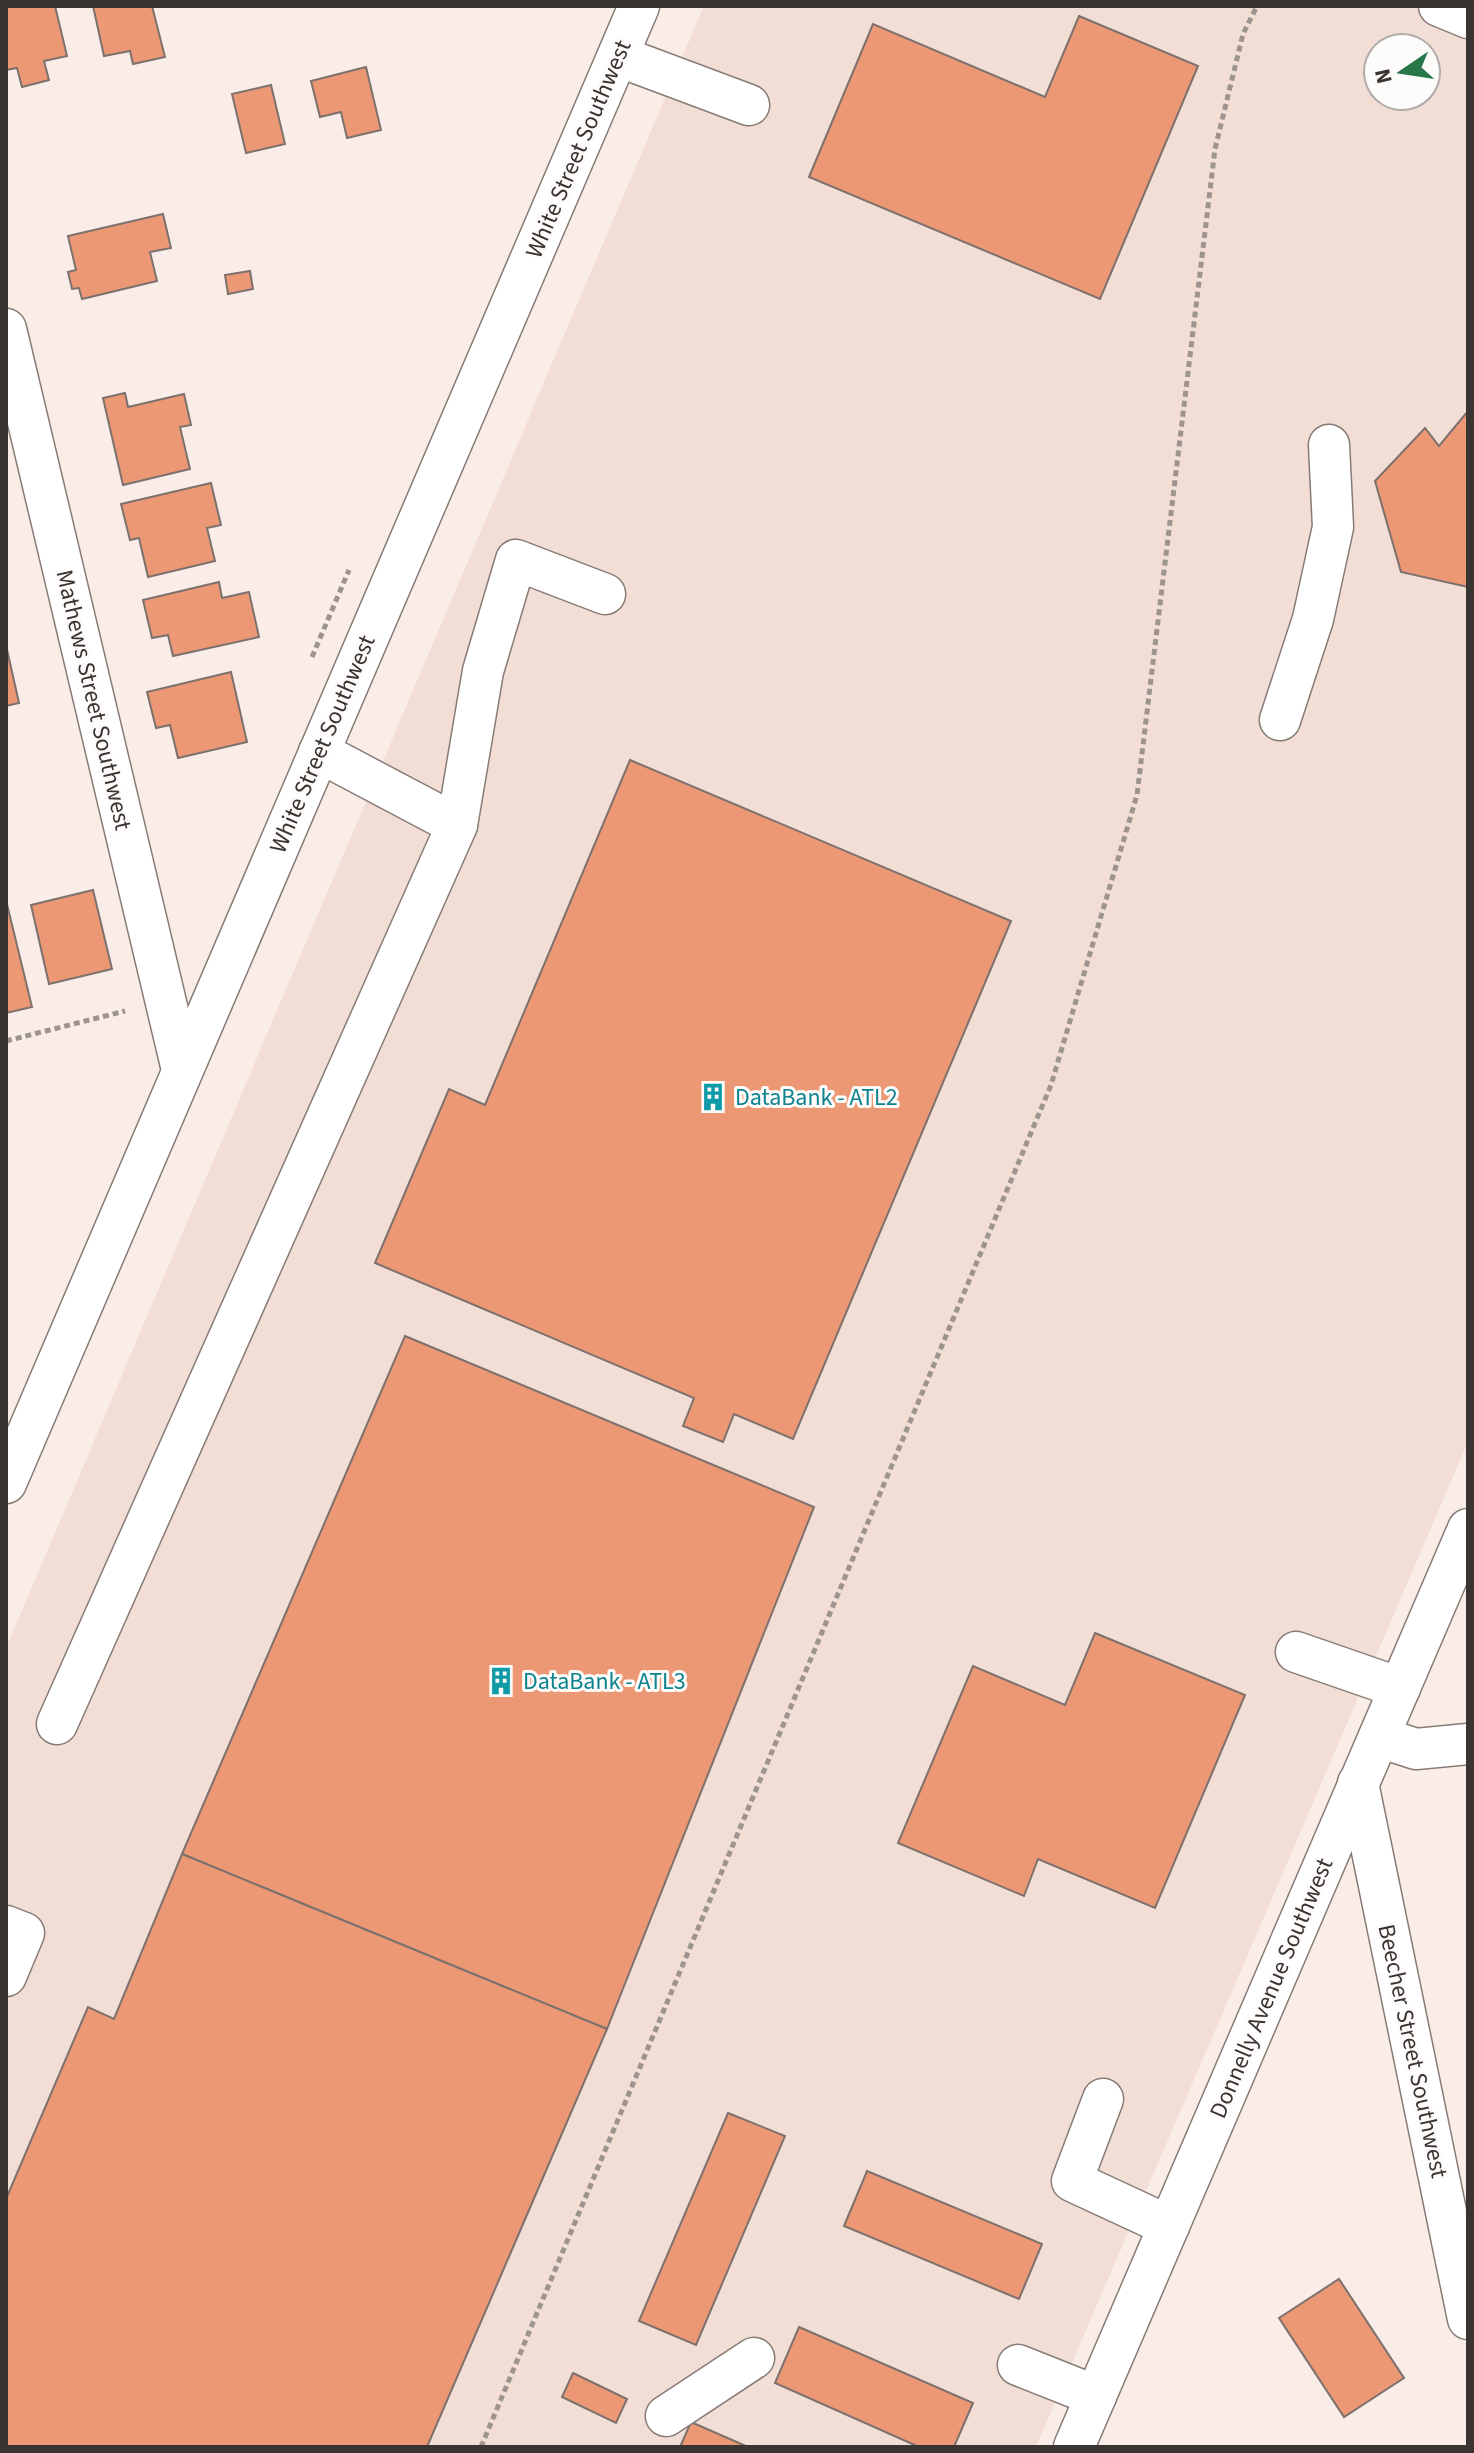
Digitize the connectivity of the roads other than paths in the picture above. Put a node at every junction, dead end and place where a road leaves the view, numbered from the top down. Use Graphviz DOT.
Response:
graph roads {
  1 [pos="639,6"];
  2 [pos="1439,6"];
  3 [pos="1468,18"];
  4 [pos="618,56"];
  5 [pos="749,105"];
  6 [pos="6,329"];
  7 [pos="1329,445"];
  8 [pos="605,594"];
  9 [pos="1280,720"];
  10 [pos="319,752"];
  11 [pos="457,825"];
  12 [pos="182,1070"];
  13 [pos="6,1483"];
  14 [pos="1468,1529"];
  15 [pos="1296,1652"];
  16 [pos="1400,1688"];
  17 [pos="57,1724"];
  18 [pos="1379,1737"];
  19 [pos="1468,1744"];
  20 [pos="1358,1783"];
  21 [pos="6,1926"];
  22 [pos="6,1976"];
  23 [pos="1103,2099"];
  24 [pos="1169,2226"];
  25 [pos="1468,2319"];
  26 [pos="754,2358"];
  27 [pos="1018,2365"];
  28 [pos="1096,2396"];
  29 [pos="666,2416"];
  30 [pos="1074,2447"];
  1 -- 4 [label="street, White Street Southwest"];
  2 -- 3 [label="street"];
  4 -- 5 [label="street"];
  4 -- 10 [label="street, White Street Southwest"];
  6 -- 12 [label="street, Mathews Street Southwest"];
  7 -- 9 [label="street"];
  8 -- 11 [label="street"];
  10 -- 11 [label="street"];
  10 -- 12 [label="street, White Street Southwest"];
  11 -- 17 [label="street"];
  12 -- 13 [label="street, White Street Southwest"];
  14 -- 16 [label="street, Donnelly Avenue Southwest"];
  15 -- 16 [label="street"];
  16 -- 18 [label="street, Donnelly Avenue Southwest"];
  18 -- 19 [label="street"];
  18 -- 20 [label="street, Donnelly Avenue Southwest"];
  20 -- 24 [label="street, Donnelly Avenue Southwest"];
  20 -- 25 [label="street, Beecher Street Southwest"];
  21 -- 22 [label="street"];
  23 -- 24 [label="street"];
  24 -- 28 [label="street, Donnelly Avenue Southwest"];
  26 -- 29 [label="street"];
  27 -- 28 [label="street"];
  28 -- 30 [label="street, Donnelly Avenue Southwest"];
}
